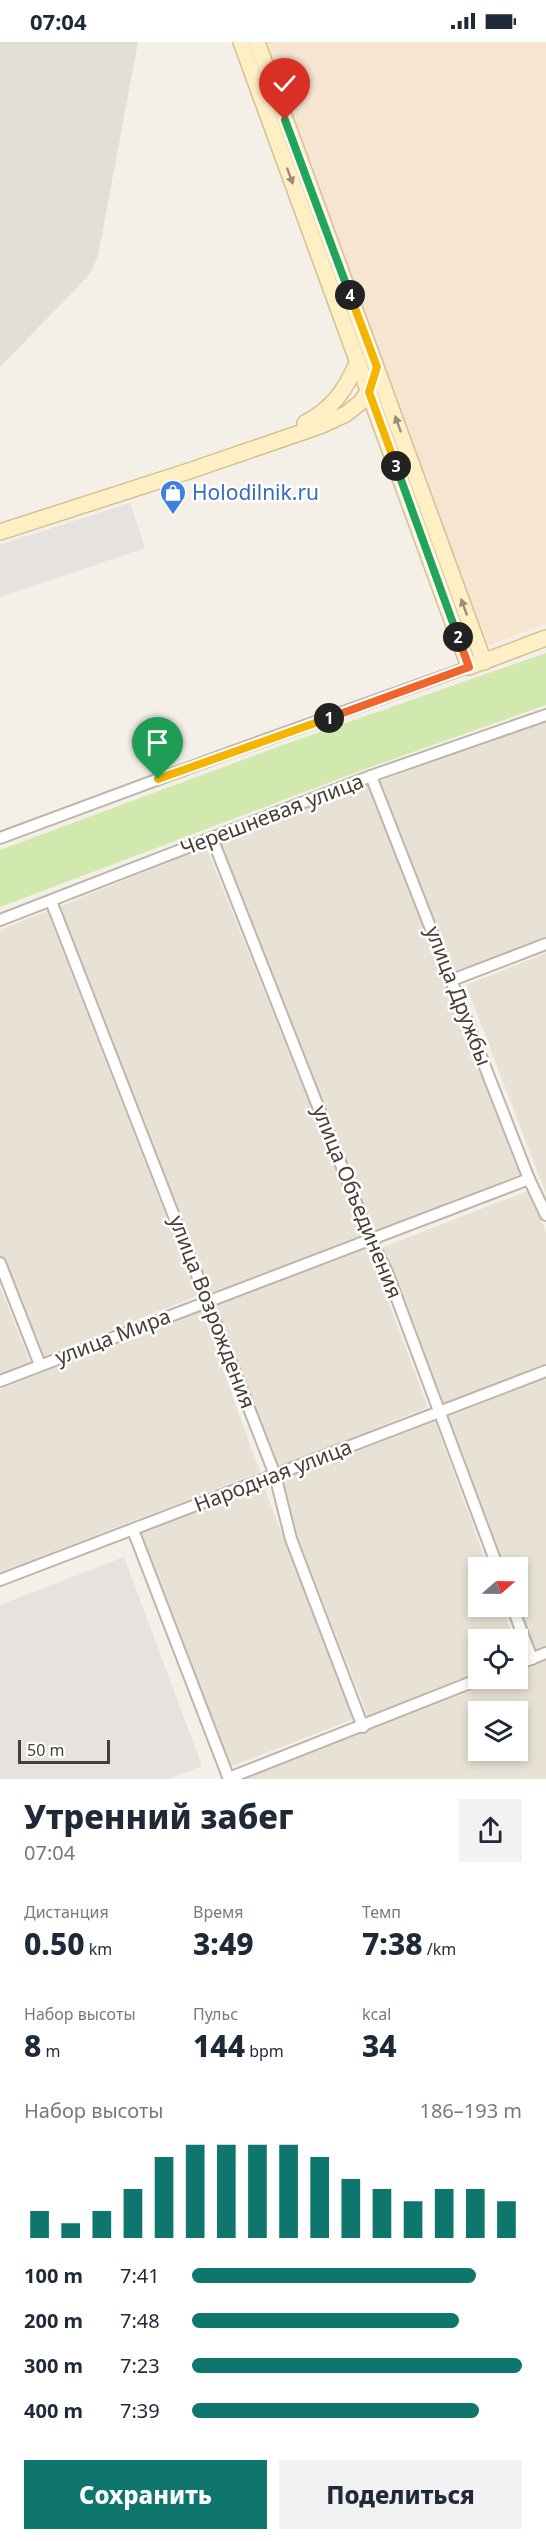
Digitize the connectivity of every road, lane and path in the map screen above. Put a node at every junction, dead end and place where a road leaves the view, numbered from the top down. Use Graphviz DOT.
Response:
graph roads {
  1 [pos="241,42"];
  2 [pos="257,42"];
  3 [pos="257,65"];
  4 [pos="278,122"];
  5 [pos="358,361"];
  6 [pos="377,367"];
  7 [pos="369,392"];
  8 [pos="252,450"];
  9 [pos="0,532"];
  10 [pos="546,639"];
  11 [pos="484,662"];
  12 [pos="469,667"];
  13 [pos="546,715"];
  14 [pos="371,776"];
  15 [pos="0,838"];
  16 [pos="212,838"];
  17 [pos="51,901"];
  18 [pos="0,920"];
  19 [pos="546,944"];
  20 [pos="452,980"];
  21 [pos="529,1179"];
  22 [pos="546,1215"];
  23 [pos="370,1238"];
  24 [pos="0,1263"];
  25 [pos="208,1300"];
  26 [pos="40,1365"];
  27 [pos="546,1371"];
  28 [pos="0,1381"];
  29 [pos="440,1413"];
  30 [pos="275,1475"];
  31 [pos="132,1530"];
  32 [pos="494,1557"];
  33 [pos="0,1580"];
  34 [pos="516,1617"];
  35 [pos="546,1653"];
  36 [pos="532,1659"];
  37 [pos="528,1660"];
  38 [pos="468,1684"];
  39 [pos="363,1727"];
  40 [pos="229,1779"];
  1 -- 3 [label="street"];
  2 -- 3 [label="street"];
  3 -- 4 [label="street"];
  4 -- 5 [label="street, one-way"];
  4 -- 6 [label="street"];
  5 -- 7 [label="street"];
  5 -- 8 [label="street"];
  6 -- 7 [label="street"];
  11 -- 6 [label="street, one-way"];
  7 -- 8 [label="street"];
  7 -- 12 [label="street"];
  8 -- 9 [label="street"];
  10 -- 11 [label="street"];
  11 -- 12 [label="street"];
  12 -- 15 [label="street"];
  13 -- 14 [label="street, Черешневая улица"];
  14 -- 16 [label="street, Черешневая улица"];
  14 -- 20 [label="street, улица Дружбы"];
  16 -- 17 [label="street, Черешневая улица"];
  16 -- 23 [label="street, улица Объединения"];
  17 -- 18 [label="street, Черешневая улица"];
  17 -- 25 [label="street, улица Возрождения"];
  19 -- 20 [label="street"];
  20 -- 21 [label="street, улица Дружбы"];
  21 -- 22 [label="street, улица Дружбы"];
  21 -- 23 [label="street, улица Мира"];
  23 -- 25 [label="street, улица Мира"];
  23 -- 29 [label="street, улица Объединения"];
  24 -- 26 [label="street"];
  25 -- 26 [label="street, улица Мира"];
  25 -- 30 [label="street, улица Возрождения"];
  26 -- 28 [label="street, улица Мира"];
  27 -- 29 [label="street, Народная улица"];
  29 -- 30 [label="street, Народная улица"];
  29 -- 32 [label="street, улица Объединения"];
  30 -- 31 [label="street, Народная улица"];
  30 -- 39 [label="street, улица Возрождения"];
  31 -- 33 [label="street, Народная улица"];
  31 -- 40 [label="street"];
  34 -- 36 [label="street"];
  35 -- 36 [label="street"];
  36 -- 37 [label="street"];
  38 -- 39 [label="street"];
  39 -- 40 [label="street"];
}
